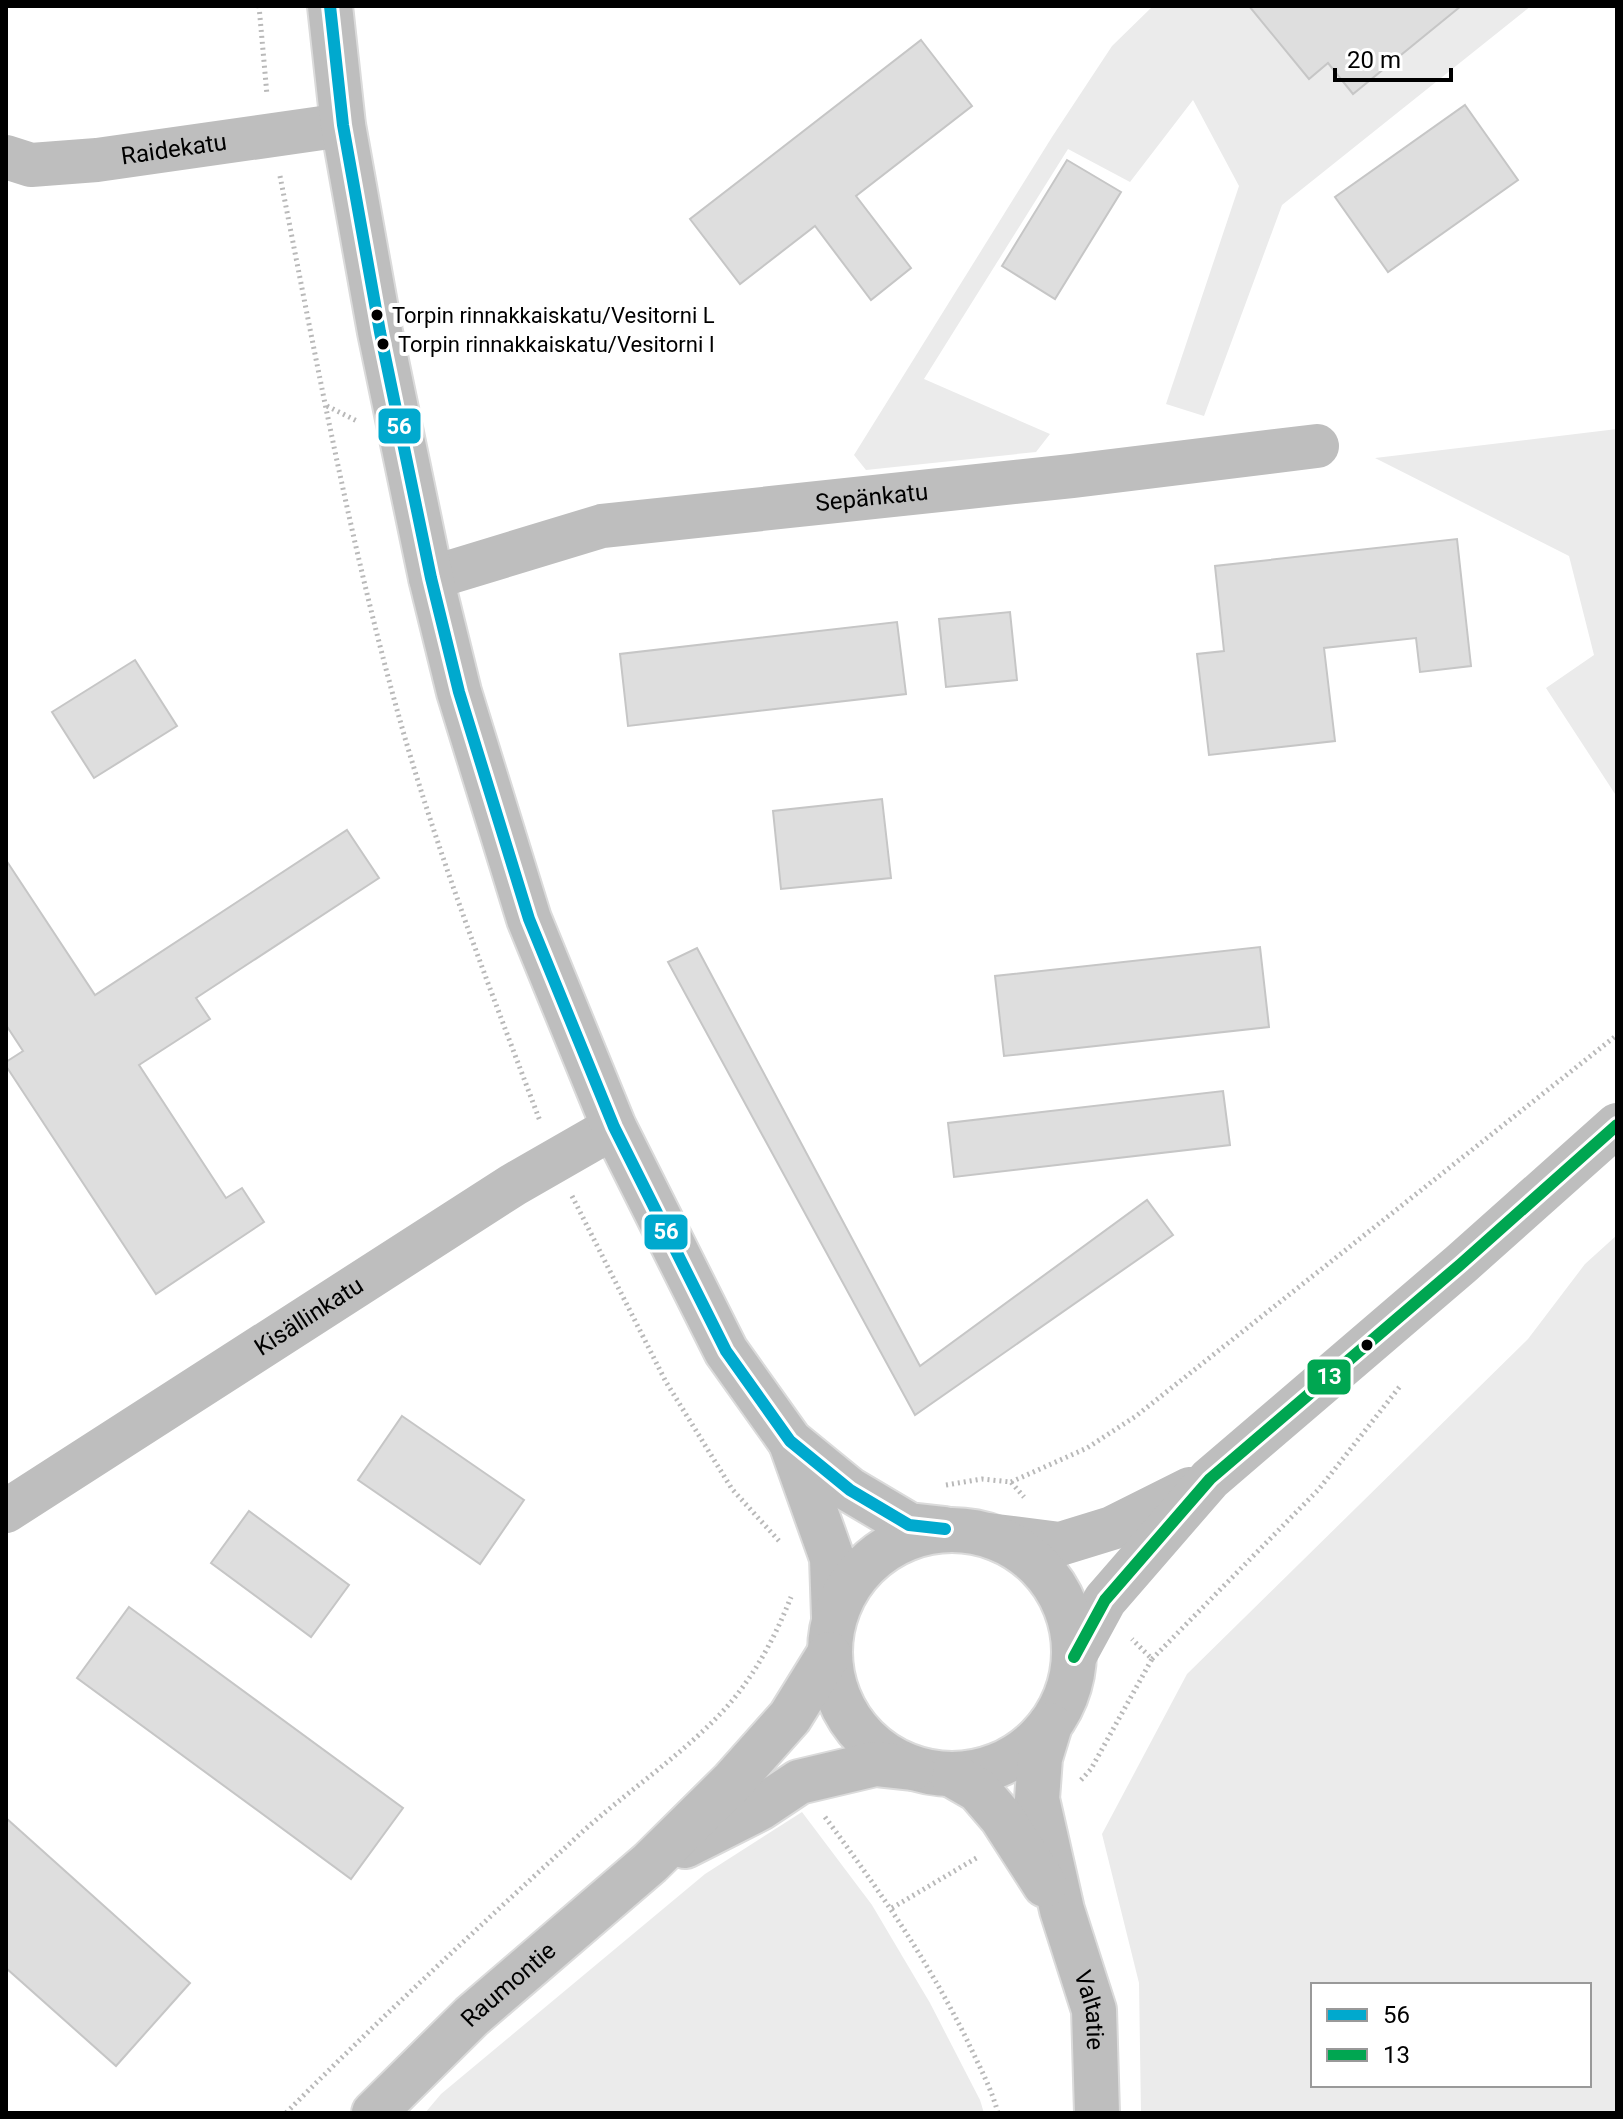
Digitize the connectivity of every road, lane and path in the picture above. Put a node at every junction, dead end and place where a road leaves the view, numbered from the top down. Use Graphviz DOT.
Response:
graph roads {
  1 [pos="330,6"];
  2 [pos="343,125"];
  3 [pos="6,157"];
  4 [pos="1317,446"];
  5 [pos="431,578"];
  6 [pos="1617,1035"];
  7 [pos="1617,1125"];
  8 [pos="614,1127"];
  9 [pos="1401,1385"];
  10 [pos="790,1441"];
  11 [pos="1210,1479"];
  12 [pos="1011,1482"];
  13 [pos="936,1487"];
  14 [pos="6,1511"];
  15 [pos="945,1529"];
  16 [pos="988,1535"];
  17 [pos="826,1541"];
  18 [pos="1060,1544"];
  19 [pos="1105,1600"];
  20 [pos="832,1636"];
  21 [pos="1074,1657"];
  22 [pos="1152,1659"];
  23 [pos="1050,1725"];
  24 [pos="934,1772"];
  25 [pos="1028,1827"];
  26 [pos="650,1863"];
  27 [pos="286,2113"];
  28 [pos="374,2113"];
  29 [pos="998,2113"];
  30 [pos="1097,2113"];
  1 -- 2 [label="main road"];
  2 -- 3 [label="main road, Raidekatu"];
  2 -- 5 [label="main road"];
  4 -- 5 [label="main road, Sepänkatu"];
  5 -- 8 [label="main road"];
  6 -- 12 [label="path"];
  7 -- 11 [label="main road"];
  8 -- 10 [label="main road"];
  8 -- 14 [label="main road, Kisällinkatu"];
  9 -- 22 [label="path"];
  10 -- 15 [label="main road"];
  10 -- 17 [label="main road"];
  11 -- 18 [label="main road"];
  11 -- 19 [label="main road"];
  12 -- 13 [label="path"];
  12 -- 18 [label="path"];
  15 -- 16 [label="main road"];
  15 -- 20 [label="main road"];
  16 -- 18 [label="main road"];
  16 -- 21 [label="main road"];
  17 -- 20 [label="main road"];
  17 -- 27 [label="path"];
  19 -- 21 [label="main road"];
  19 -- 22 [label="path"];
  20 -- 24 [label="main road"];
  20 -- 26 [label="main road, Raumontie"];
  21 -- 23 [label="main road"];
  22 -- 25 [label="path"];
  23 -- 24 [label="main road"];
  23 -- 25 [label="main road, Valtatie"];
  24 -- 25 [label="main road, Valtatie"];
  24 -- 26 [label="main road, Raumontie"];
  25 -- 29 [label="path"];
  25 -- 30 [label="main road, Valtatie"];
  26 -- 28 [label="main road, Raumontie"];
}
